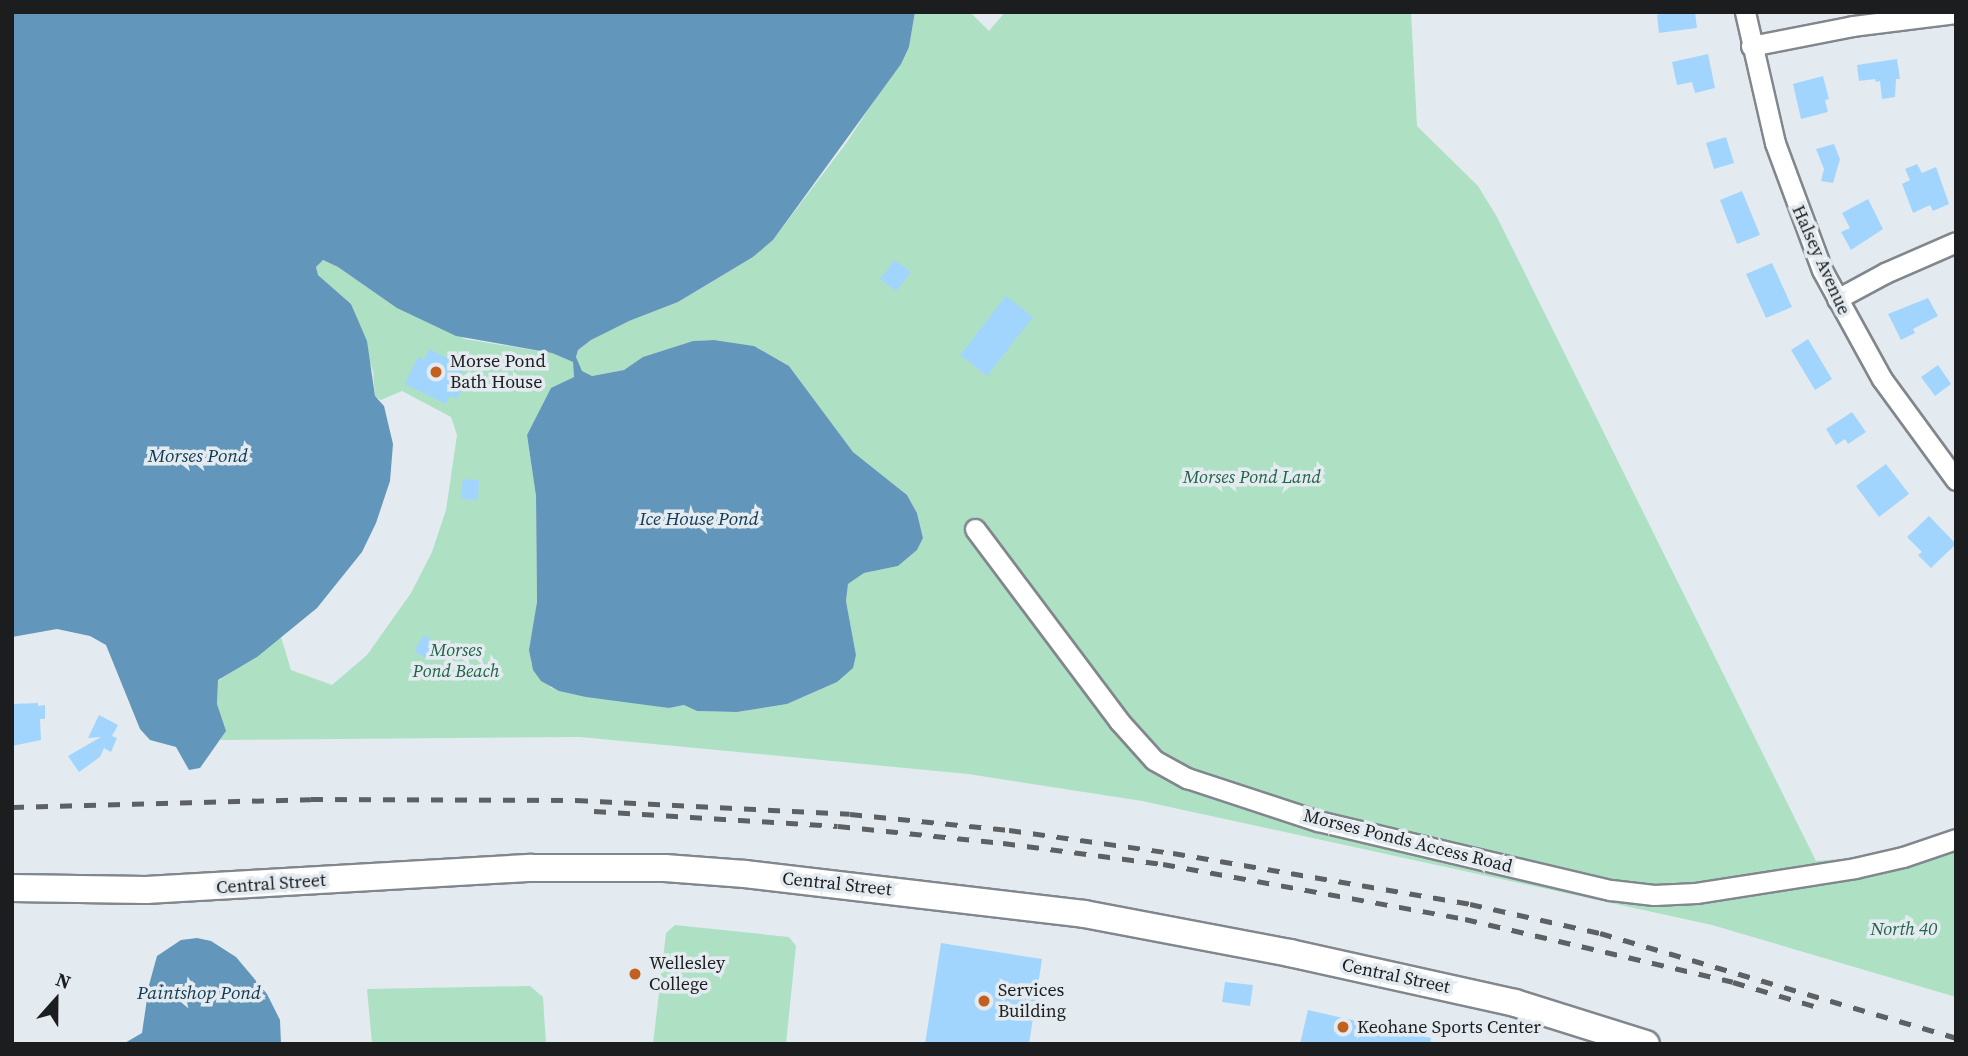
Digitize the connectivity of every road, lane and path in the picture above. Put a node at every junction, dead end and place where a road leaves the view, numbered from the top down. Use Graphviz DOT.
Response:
graph roads {
  1 [pos="1745,12"];
  2 [pos="1956,13"];
  3 [pos="1751,46"];
  4 [pos="1956,242"];
  5 [pos="1837,299"];
  6 [pos="1956,480"];
  7 [pos="975,529"];
  8 [pos="1956,839"];
  9 [pos="12,888"];
  10 [pos="1646,1044"];
  1 -- 3 [label="street, Halsey Avenue"];
  2 -- 3 [label="street"];
  3 -- 5 [label="street, Halsey Avenue"];
  4 -- 5 [label="street"];
  5 -- 6 [label="street, Halsey Avenue"];
  7 -- 8 [label="street, Morses Ponds Access Road"];
  9 -- 10 [label="main road, Central Street"];
}
